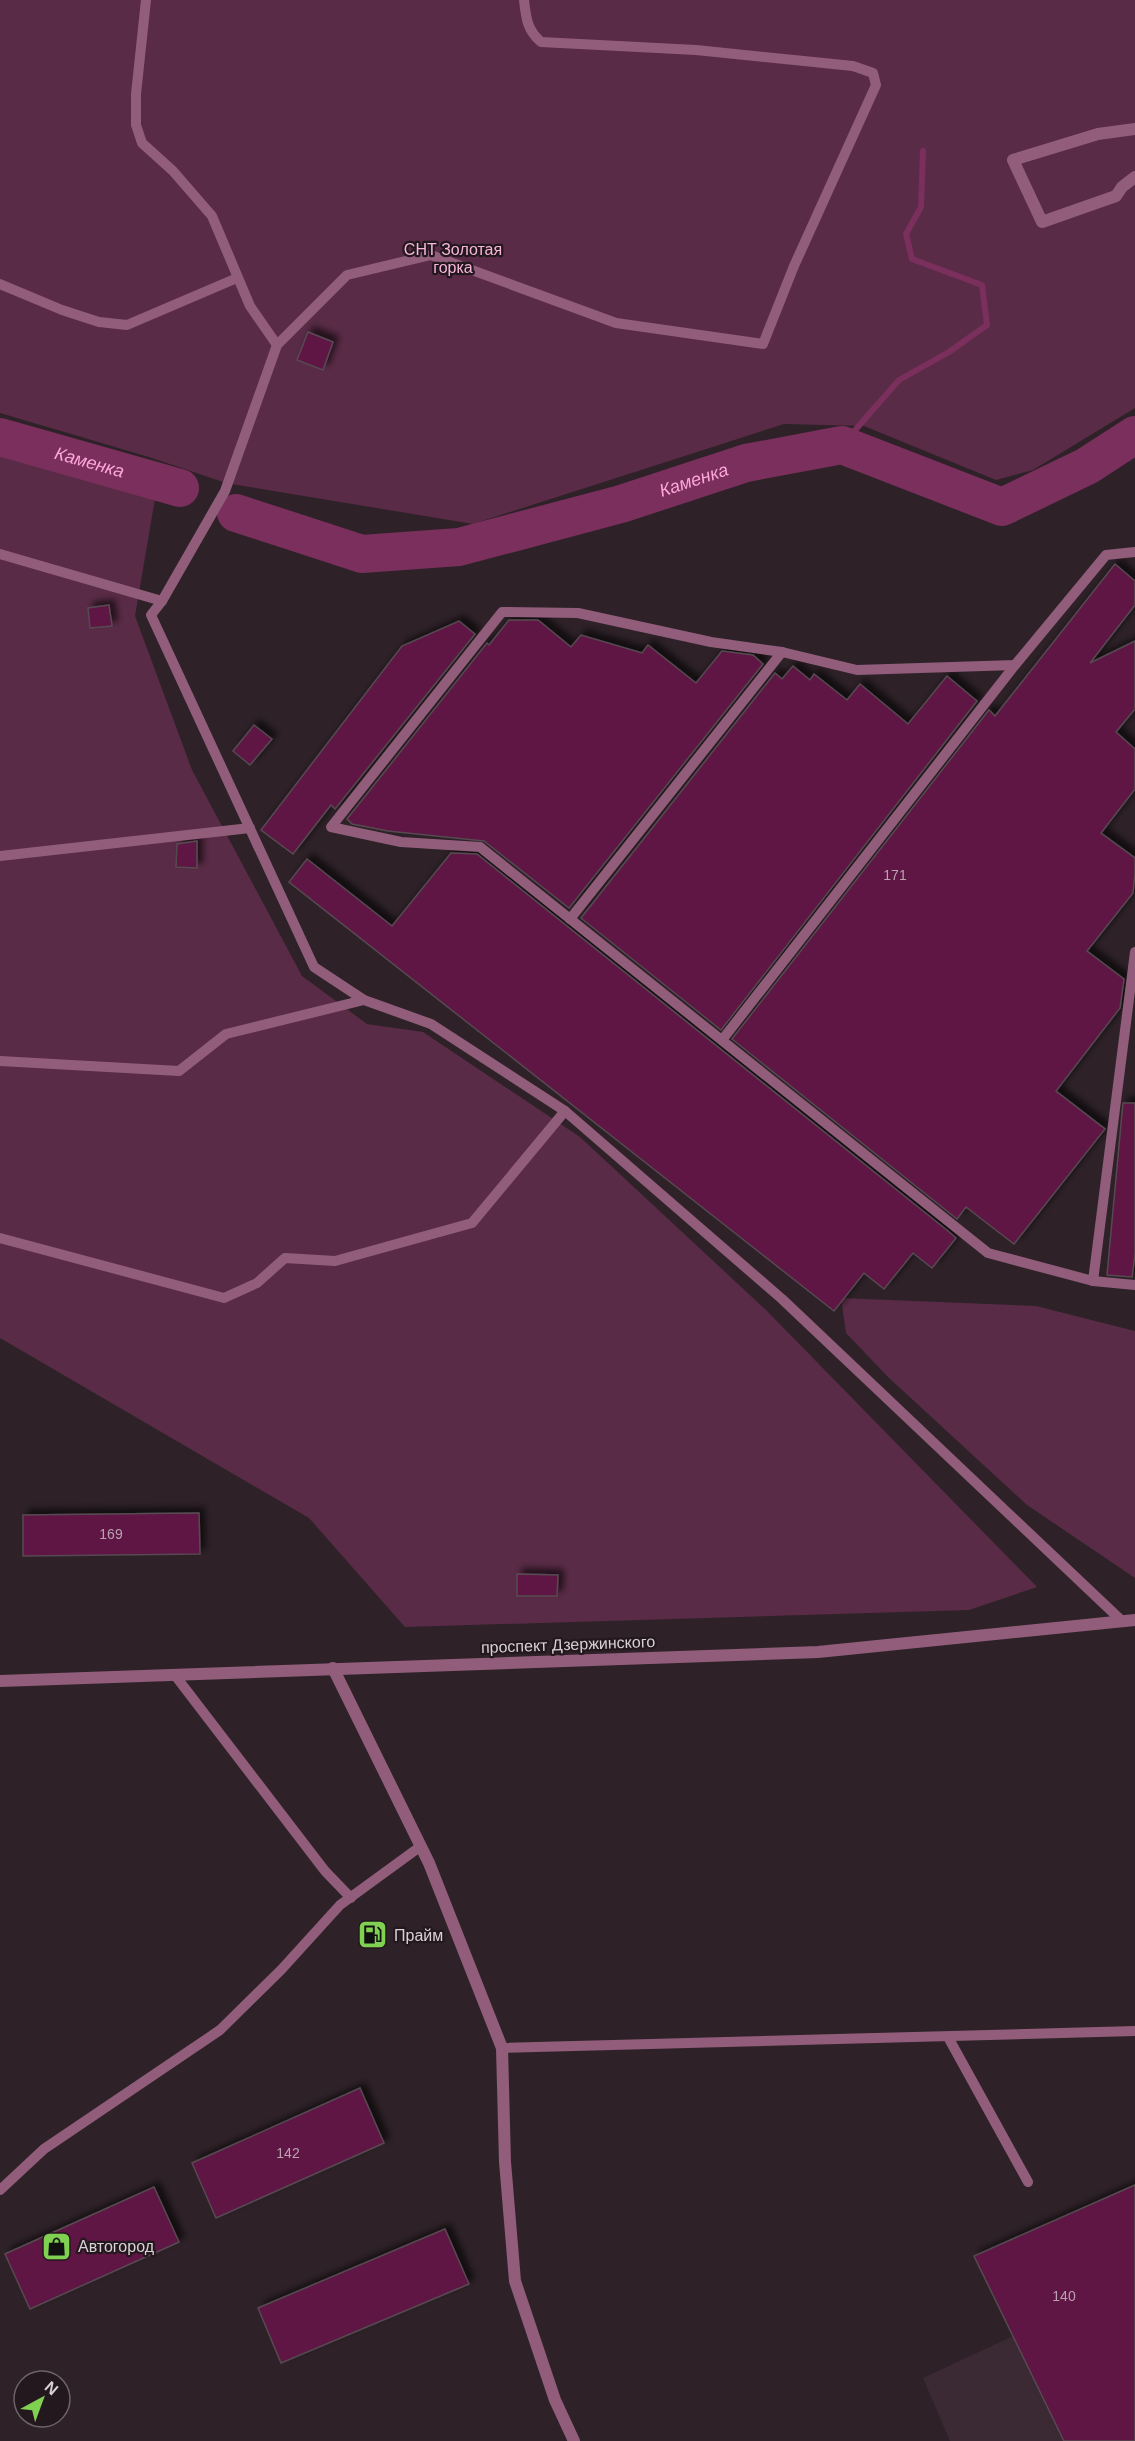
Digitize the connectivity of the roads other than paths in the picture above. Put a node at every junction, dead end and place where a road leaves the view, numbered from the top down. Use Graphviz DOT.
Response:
graph roads {
  1 [pos="146,0"];
  2 [pos="524,0"];
  3 [pos="1135,129"];
  4 [pos="1135,177"];
  5 [pos="237,278"];
  6 [pos="0,284"];
  7 [pos="277,345"];
  8 [pos="1135,552"];
  9 [pos="0,554"];
  10 [pos="162,601"];
  11 [pos="782,652"];
  12 [pos="1015,665"];
  13 [pos="250,828"];
  14 [pos="0,856"];
  15 [pos="570,919"];
  16 [pos="1135,952"];
  17 [pos="364,1000"];
  18 [pos="722,1040"];
  19 [pos="0,1061"];
  20 [pos="565,1111"];
  21 [pos="0,1238"];
  22 [pos="1093,1281"];
  23 [pos="1135,1285"];
  24 [pos="1129,1621"];
  25 [pos="333,1668"];
  26 [pos="174,1674"];
  27 [pos="0,1681"];
  28 [pos="421,1846"];
  29 [pos="351,1898"];
  30 [pos="1135,2031"];
  31 [pos="948,2037"];
  32 [pos="502,2048"];
  33 [pos="1028,2182"];
  34 [pos="0,2190"];
  35 [pos="574,2441"];
  1 -- 5 [label="lane"];
  2 -- 7 [label="lane"];
  3 -- 4 [label="street"];
  5 -- 6 [label="lane"];
  5 -- 7 [label="lane"];
  7 -- 10 [label="lane"];
  8 -- 12 [label="lane"];
  9 -- 10 [label="lane"];
  10 -- 13 [label="lane"];
  11 -- 12 [label="lane"];
  11 -- 15 [label="lane"];
  11 -- 15 [label="lane"];
  12 -- 18 [label="lane"];
  13 -- 14 [label="lane"];
  13 -- 17 [label="lane"];
  15 -- 18 [label="lane"];
  16 -- 22 [label="lane"];
  17 -- 19 [label="lane"];
  17 -- 20 [label="lane"];
  18 -- 22 [label="lane"];
  20 -- 21 [label="lane"];
  20 -- 24 [label="lane"];
  22 -- 23 [label="lane"];
  24 -- 25 [label="street, проспект Дзержинского"];
  25 -- 26 [label="street, проспект Дзержинского"];
  25 -- 28 [label="street"];
  26 -- 27 [label="street, проспект Дзержинского"];
  26 -- 29 [label="lane"];
  28 -- 29 [label="lane"];
  28 -- 32 [label="street"];
  29 -- 34 [label="lane"];
  30 -- 31 [label="lane"];
  31 -- 32 [label="lane"];
  31 -- 33 [label="lane"];
  32 -- 35 [label="street"];
}
